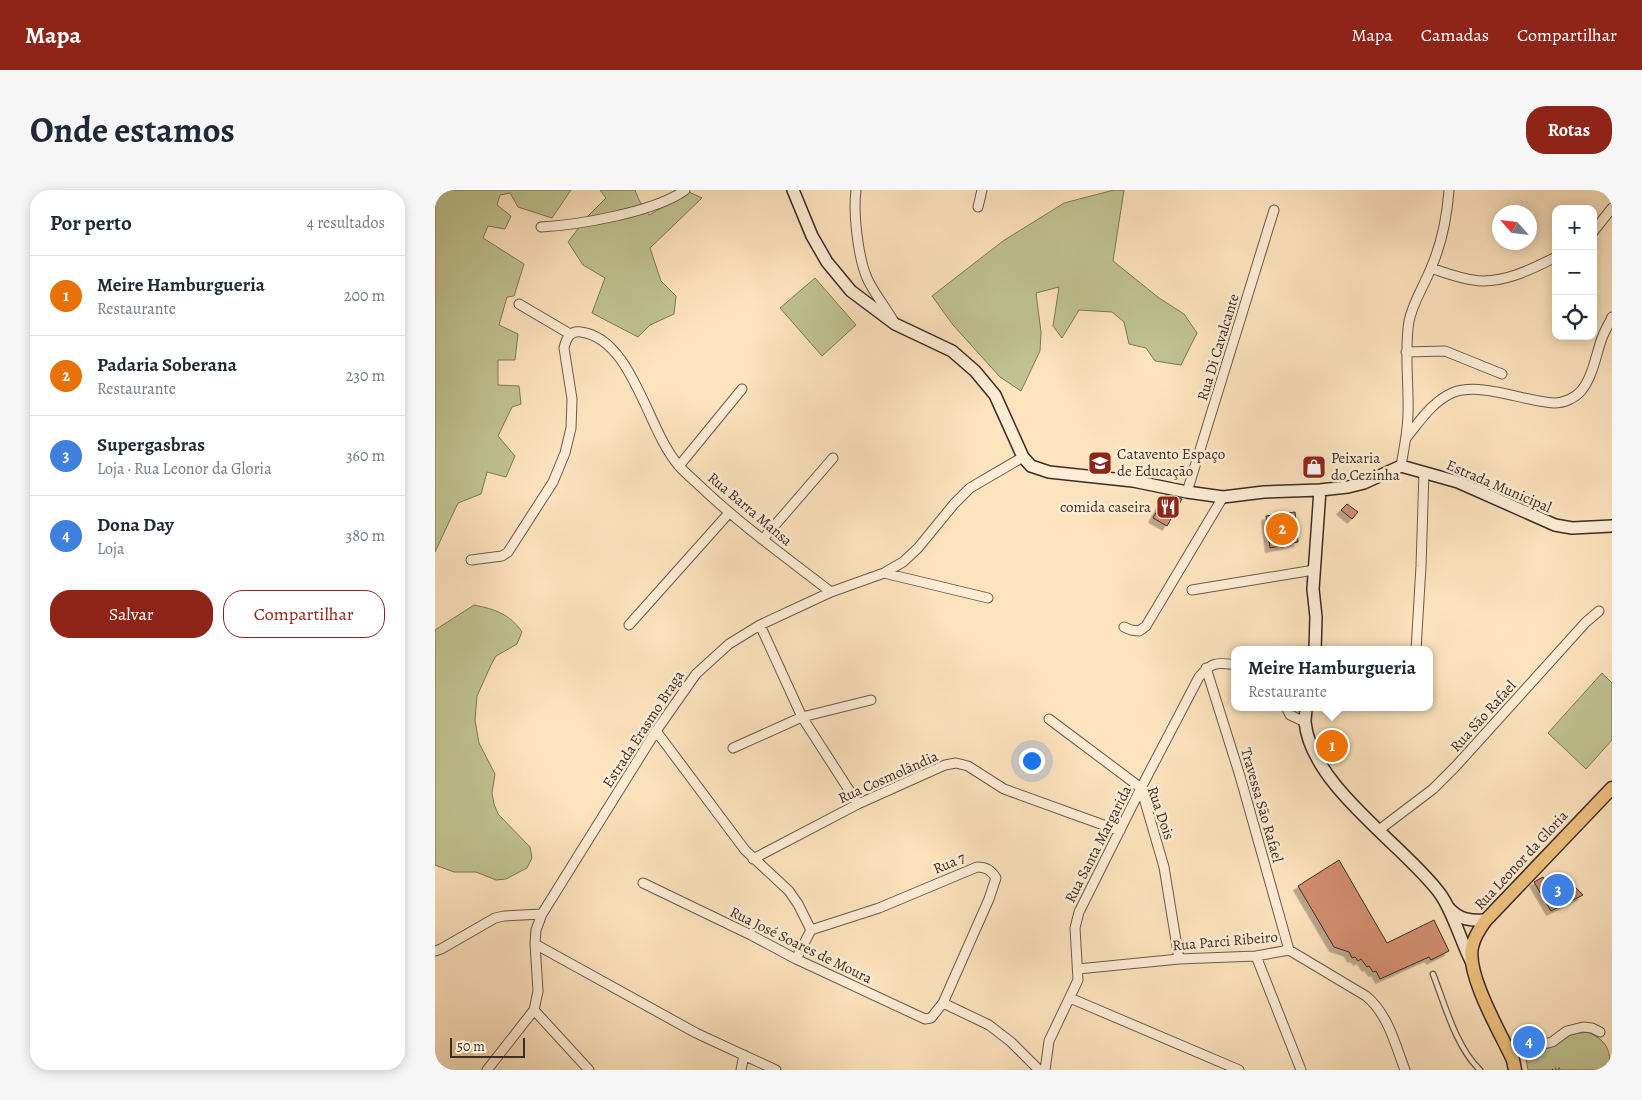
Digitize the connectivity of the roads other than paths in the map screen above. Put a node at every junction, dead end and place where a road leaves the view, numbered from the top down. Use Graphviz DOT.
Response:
graph roads {
  1 [pos="685,190"];
  2 [pos="793,190"];
  3 [pos="856,190"];
  4 [pos="982,190"];
  5 [pos="1449,190"];
  6 [pos="977,207"];
  7 [pos="1612,208"];
  8 [pos="1274,210"];
  9 [pos="541,226"];
  10 [pos="1597,227"];
  11 [pos="1552,260"];
  12 [pos="1431,268"];
  13 [pos="519,304"];
  14 [pos="1612,317"];
  15 [pos="895,324"];
  16 [pos="570,334"];
  17 [pos="1407,352"];
  18 [pos="1502,374"];
  19 [pos="742,389"];
  20 [pos="1406,438"];
  21 [pos="1023,457"];
  22 [pos="833,458"];
  23 [pos="679,466"];
  24 [pos="1401,466"];
  25 [pos="1425,472"];
  26 [pos="1320,490"];
  27 [pos="1187,492"];
  28 [pos="1223,497"];
  29 [pos="729,513"];
  30 [pos="1612,526"];
  31 [pos="763,539"];
  32 [pos="471,560"];
  33 [pos="1314,570"];
  34 [pos="884,573"];
  35 [pos="1192,590"];
  36 [pos="831,592"];
  37 [pos="988,598"];
  38 [pos="1599,611"];
  39 [pos="629,625"];
  40 [pos="760,625"];
  41 [pos="1124,627"];
  42 [pos="1315,646"];
  43 [pos="1416,646"];
  44 [pos="1231,665"];
  45 [pos="1207,668"];
  46 [pos="871,700"];
  47 [pos="1288,711"];
  48 [pos="1306,711"];
  49 [pos="802,718"];
  50 [pos="1049,719"];
  51 [pos="1305,722"];
  52 [pos="656,730"];
  53 [pos="733,748"];
  54 [pos="1141,788"];
  55 [pos="1610,794"];
  56 [pos="857,804"];
  57 [pos="1379,830"];
  58 [pos="1120,832"];
  59 [pos="753,859"];
  60 [pos="643,883"];
  61 [pos="1447,906"];
  62 [pos="542,914"];
  63 [pos="1486,920"];
  64 [pos="811,930"];
  65 [pos="535,944"];
  66 [pos="1289,950"];
  67 [pos="435,951"];
  68 [pos="1256,956"];
  69 [pos="796,959"];
  70 [pos="1179,959"];
  71 [pos="1472,963"];
  72 [pos="1078,969"];
  73 [pos="1433,974"];
  74 [pos="1070,998"];
  75 [pos="943,1003"];
  76 [pos="533,1010"];
  77 [pos="1600,1032"];
  78 [pos="1509,1053"];
  79 [pos="744,1055"];
  80 [pos="487,1070"];
  81 [pos="589,1070"];
  82 [pos="741,1070"];
  83 [pos="776,1070"];
  84 [pos="1039,1070"];
  85 [pos="1045,1070"];
  86 [pos="1239,1070"];
  87 [pos="1301,1070"];
  88 [pos="1405,1070"];
  89 [pos="1480,1070"];
  90 [pos="1515,1070"];
  1 -- 9 [label="street"];
  2 -- 15 [label="street"];
  3 -- 15 [label="street"];
  4 -- 6 [label="street"];
  5 -- 12 [label="street"];
  7 -- 10 [label="street"];
  8 -- 27 [label="street, Rua Di Cavalcante"];
  11 -- 12 [label="street"];
  12 -- 17 [label="street"];
  13 -- 16 [label="street"];
  14 -- 20 [label="street"];
  15 -- 21 [label="street"];
  16 -- 23 [label="street, Rua Barra Mansa"];
  16 -- 32 [label="street"];
  17 -- 18 [label="street"];
  17 -- 20 [label="street"];
  19 -- 23 [label="street"];
  20 -- 24 [label="street"];
  21 -- 27 [label="street"];
  21 -- 34 [label="street, Estrada Erasmo Braga"];
  22 -- 31 [label="street"];
  23 -- 29 [label="street, Rua Barra Mansa"];
  24 -- 25 [label="street, Estrada Municipal"];
  24 -- 26 [label="street"];
  25 -- 30 [label="street, Estrada Municipal"];
  25 -- 43 [label="street"];
  26 -- 28 [label="street"];
  26 -- 33 [label="street"];
  27 -- 28 [label="street"];
  28 -- 41 [label="street"];
  29 -- 31 [label="street, Rua Barra Mansa"];
  29 -- 39 [label="street"];
  31 -- 36 [label="street, Rua Barra Mansa"];
  33 -- 35 [label="street"];
  33 -- 42 [label="street"];
  34 -- 36 [label="street, Estrada Erasmo Braga"];
  34 -- 37 [label="street"];
  36 -- 40 [label="street, Estrada Erasmo Braga"];
  38 -- 57 [label="street, Rua São Rafael"];
  40 -- 49 [label="street"];
  40 -- 52 [label="street, Estrada Erasmo Braga"];
  44 -- 45 [label="street"];
  45 -- 54 [label="street, Rua Santa Margarida"];
  45 -- 66 [label="street, Travessa São Rafael"];
  46 -- 49 [label="street"];
  47 -- 51 [label="street"];
  48 -- 51 [label="street"];
  49 -- 53 [label="street"];
  49 -- 56 [label="street"];
  50 -- 54 [label="street, Rua Dois"];
  51 -- 57 [label="street"];
  52 -- 59 [label="street"];
  52 -- 62 [label="street, Estrada Erasmo Braga"];
  54 -- 58 [label="street, Rua Santa Margarida"];
  54 -- 70 [label="street, Rua Dois"];
  55 -- 63 [label="main road, Rua Leonor da Gloria"];
  56 -- 58 [label="street, Rua Cosmolândia"];
  56 -- 59 [label="street, Rua Cosmolândia"];
  57 -- 61 [label="street"];
  58 -- 72 [label="street, Rua Santa Margarida"];
  59 -- 64 [label="street"];
  60 -- 69 [label="street, Rua José Soares de Moura"];
  61 -- 63 [label="street"];
  61 -- 71 [label="street"];
  62 -- 65 [label="street, Estrada Erasmo Braga"];
  62 -- 67 [label="street"];
  63 -- 71 [label="main road, Rua Leonor da Gloria"];
  64 -- 69 [label="street"];
  64 -- 75 [label="street, Rua 7"];
  65 -- 76 [label="street, Estrada Erasmo Braga"];
  65 -- 79 [label="street"];
  66 -- 68 [label="street, Rua Parci Ribeiro"];
  66 -- 88 [label="street, Rua Parci Ribeiro"];
  68 -- 70 [label="street, Rua Parci Ribeiro"];
  68 -- 87 [label="street"];
  69 -- 75 [label="street, Rua José Soares de Moura"];
  70 -- 72 [label="street, Rua Parci Ribeiro"];
  71 -- 78 [label="main road"];
  72 -- 74 [label="street, Rua Santa Margarida"];
  73 -- 89 [label="lane"];
  74 -- 85 [label="street, Rua Santa Margarida"];
  74 -- 86 [label="street"];
  75 -- 84 [label="street"];
  76 -- 80 [label="street, Estrada Erasmo Braga"];
  76 -- 81 [label="street"];
  77 -- 78 [label="street"];
  78 -- 90 [label="main road"];
  79 -- 82 [label="street"];
  79 -- 83 [label="street"];
}
